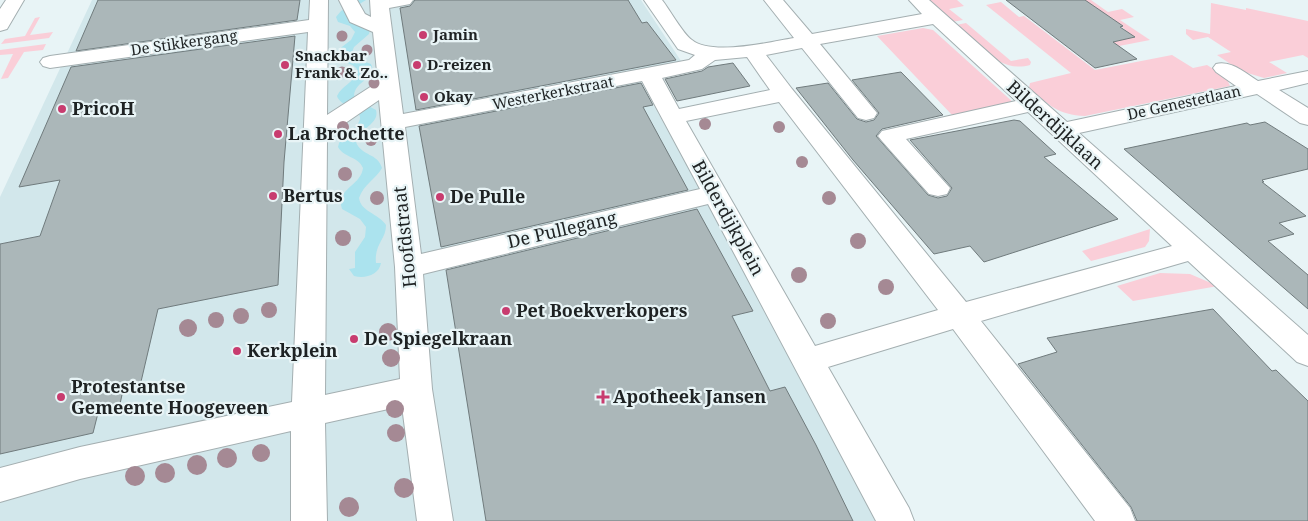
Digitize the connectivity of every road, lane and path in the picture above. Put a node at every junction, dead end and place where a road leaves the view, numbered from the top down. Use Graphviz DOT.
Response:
graph roads {
  1 [pos="15,0"];
  2 [pos="319,0"];
  3 [pos="348,0"];
  4 [pos="404,0"];
  5 [pos="653,0"];
  6 [pos="773,0"];
  7 [pos="918,0"];
  8 [pos="379,2"];
  9 [pos="937,17"];
  10 [pos="0,25"];
  11 [pos="317,25"];
  12 [pos="382,29"];
  13 [pos="807,40"];
  14 [pos="753,51"];
  15 [pos="710,54"];
  16 [pos="50,62"];
  17 [pos="1223,68"];
  18 [pos="649,74"];
  19 [pos="1308,77"];
  20 [pos="384,87"];
  21 [pos="1257,88"];
  22 [pos="784,94"];
  23 [pos="1032,104"];
  24 [pos="866,113"];
  25 [pos="672,116"];
  26 [pos="1308,118"];
  27 [pos="392,123"];
  28 [pos="1060,130"];
  29 [pos="315,138"];
  30 [pos="938,188"];
  31 [pos="715,194"];
  32 [pos="1192,250"];
  33 [pos="409,267"];
  34 [pos="959,315"];
  35 [pos="1308,353"];
  36 [pos="807,361"];
  37 [pos="416,389"];
  38 [pos="308,412"];
  39 [pos="0,485"];
  40 [pos="309,521"];
  41 [pos="435,521"];
  42 [pos="896,521"];
  43 [pos="1117,521"];
  1 -- 10 [label="street"];
  2 -- 11 [label="street"];
  3 -- 12 [label="street"];
  4 -- 8 [label="street"];
  5 -- 15 [label="street, Westerkerkstraat"];
  6 -- 13 [label="street"];
  7 -- 9 [label="street, Bilderdijklaan"];
  8 -- 12 [label="street, Hoofdstraat"];
  9 -- 13 [label="street, Westerkerkstraat"];
  9 -- 23 [label="street, Bilderdijklaan"];
  11 -- 16 [label="street, De Stikkergang"];
  11 -- 29 [label="street"];
  12 -- 20 [label="street, Hoofdstraat"];
  13 -- 14 [label="street, Westerkerkstraat"];
  13 -- 24 [label="street"];
  14 -- 15 [label="street, Westerkerkstraat"];
  14 -- 22 [label="street"];
  15 -- 18 [label="street, Westerkerkstraat"];
  17 -- 21 [label="street"];
  18 -- 25 [label="street, Bilderdijkplein"];
  18 -- 27 [label="street, Westerkerkstraat"];
  19 -- 21 [label="street, De Genestetlaan"];
  20 -- 27 [label="street, Hoofdstraat"];
  20 -- 29 [label="street"];
  21 -- 26 [label="street"];
  21 -- 28 [label="street, De Genestetlaan"];
  22 -- 25 [label="street"];
  22 -- 34 [label="street"];
  23 -- 28 [label="street, Bilderdijklaan"];
  23 -- 30 [label="street"];
  25 -- 31 [label="street, Bilderdijkplein"];
  27 -- 33 [label="street, Hoofdstraat"];
  28 -- 32 [label="street, Bilderdijklaan"];
  29 -- 38 [label="street"];
  31 -- 33 [label="street, De Pullegang"];
  31 -- 36 [label="street, Bilderdijkplein"];
  32 -- 34 [label="street"];
  32 -- 35 [label="street, Bilderdijklaan"];
  33 -- 37 [label="street, Hoofdstraat"];
  34 -- 36 [label="street"];
  34 -- 43 [label="street"];
  36 -- 42 [label="street, Bilderdijkplein"];
  37 -- 38 [label="street"];
  37 -- 41 [label="street, Hoofdstraat"];
  38 -- 39 [label="street"];
  38 -- 40 [label="street"];
}
